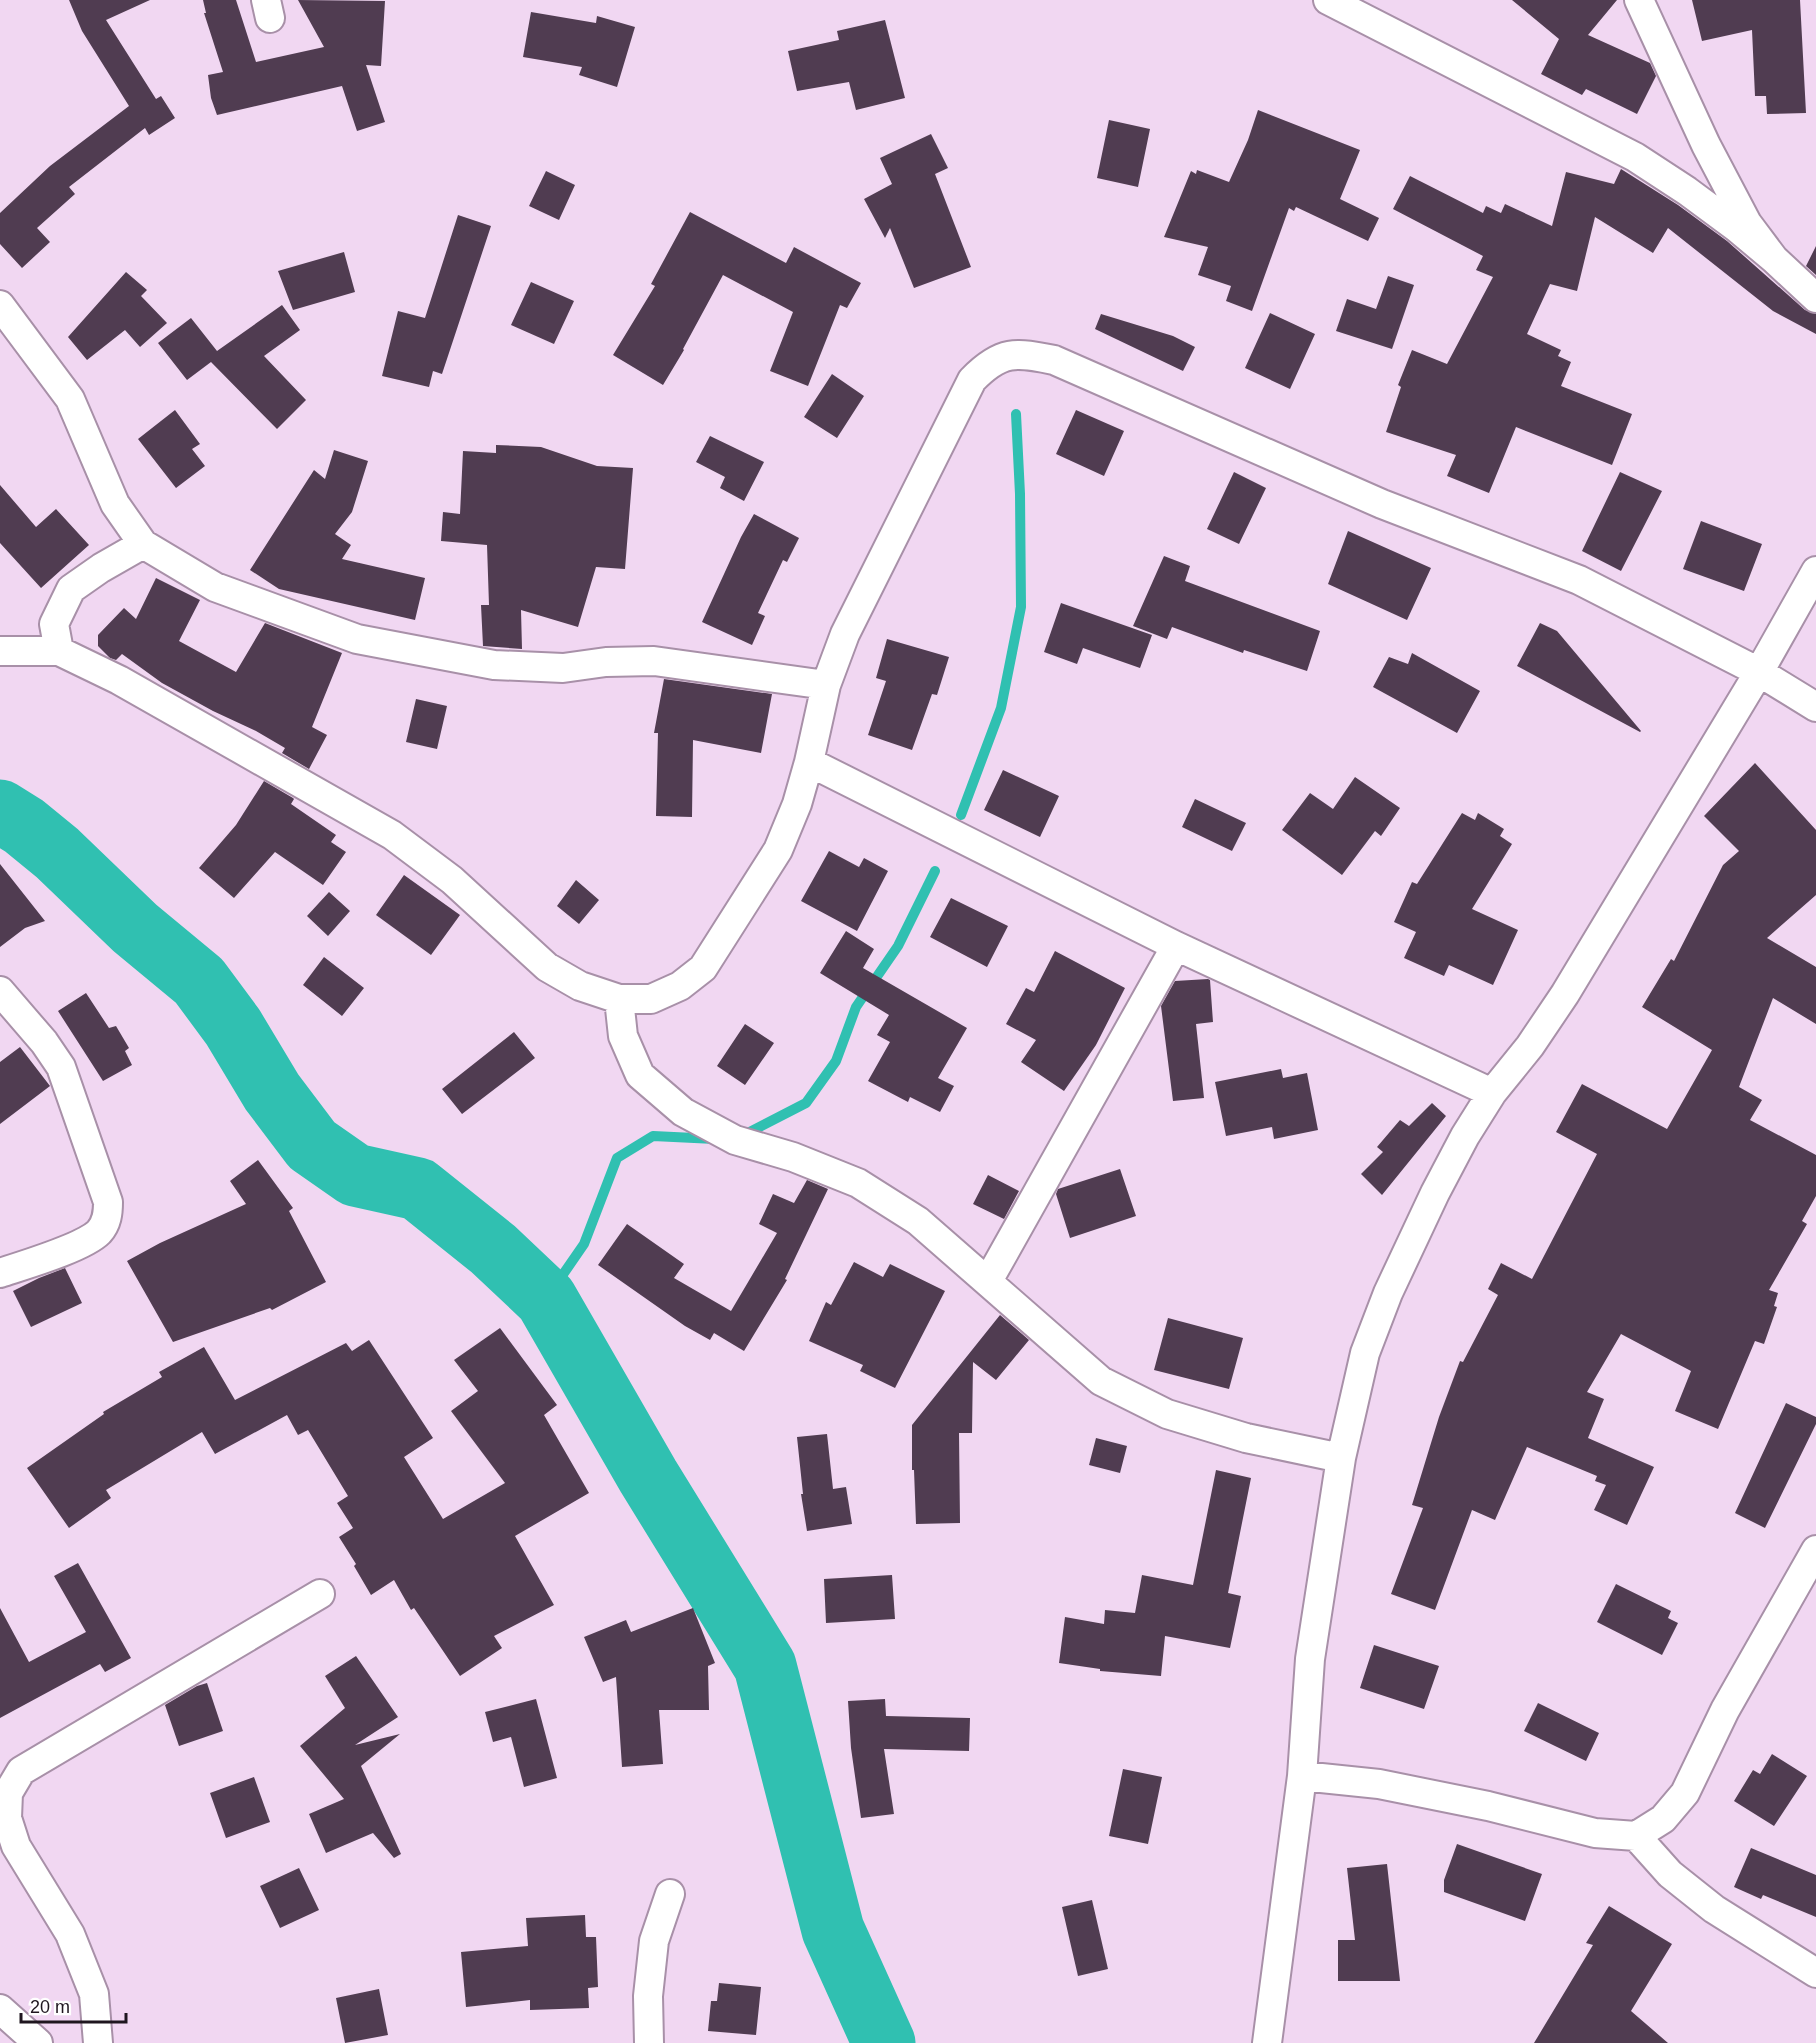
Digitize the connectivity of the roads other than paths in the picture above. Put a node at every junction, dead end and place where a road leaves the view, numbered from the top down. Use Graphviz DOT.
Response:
graph roads {
  1 [pos="1328,0"];
  2 [pos="1639,0"];
  3 [pos="1774,259"];
  4 [pos="1816,298"];
  5 [pos="0,305"];
  6 [pos="143,544"];
  7 [pos="1816,571"];
  8 [pos="0,651"];
  9 [pos="59,651"];
  10 [pos="1759,672"];
  11 [pos="826,685"];
  12 [pos="1816,707"];
  13 [pos="809,762"];
  14 [pos="1176,946"];
  15 [pos="0,991"];
  16 [pos="619,999"];
  17 [pos="1492,1093"];
  18 [pos="0,1273"];
  19 [pos="988,1281"];
  20 [pos="1341,1458"];
  21 [pos="1816,1550"];
  22 [pos="320,1594"];
  23 [pos="1302,1776"];
  24 [pos="4,1811"];
  25 [pos="1636,1836"];
  26 [pos="670,1894"];
  27 [pos="1816,1973"];
  28 [pos="0,2009"];
  29 [pos="38,2043"];
  30 [pos="98,2043"];
  31 [pos="649,2043"];
  32 [pos="1267,2043"];
  1 -- 3 [label="street"];
  2 -- 3 [label="street"];
  3 -- 4 [label="street"];
  5 -- 6 [label="street"];
  6 -- 9 [label="street"];
  6 -- 11 [label="street"];
  7 -- 10 [label="street"];
  8 -- 9 [label="street"];
  9 -- 16 [label="street"];
  10 -- 11 [label="street"];
  10 -- 12 [label="street"];
  10 -- 17 [label="street"];
  11 -- 13 [label="street"];
  13 -- 14 [label="street"];
  13 -- 16 [label="street"];
  14 -- 17 [label="street"];
  14 -- 19 [label="street"];
  15 -- 18 [label="street"];
  16 -- 19 [label="street"];
  17 -- 20 [label="street"];
  19 -- 20 [label="street"];
  20 -- 23 [label="street"];
  21 -- 25 [label="street"];
  22 -- 24 [label="street"];
  23 -- 25 [label="street"];
  23 -- 32 [label="street"];
  24 -- 30 [label="street"];
  25 -- 27 [label="street"];
  26 -- 31 [label="street"];
  28 -- 29 [label="street"];
}
